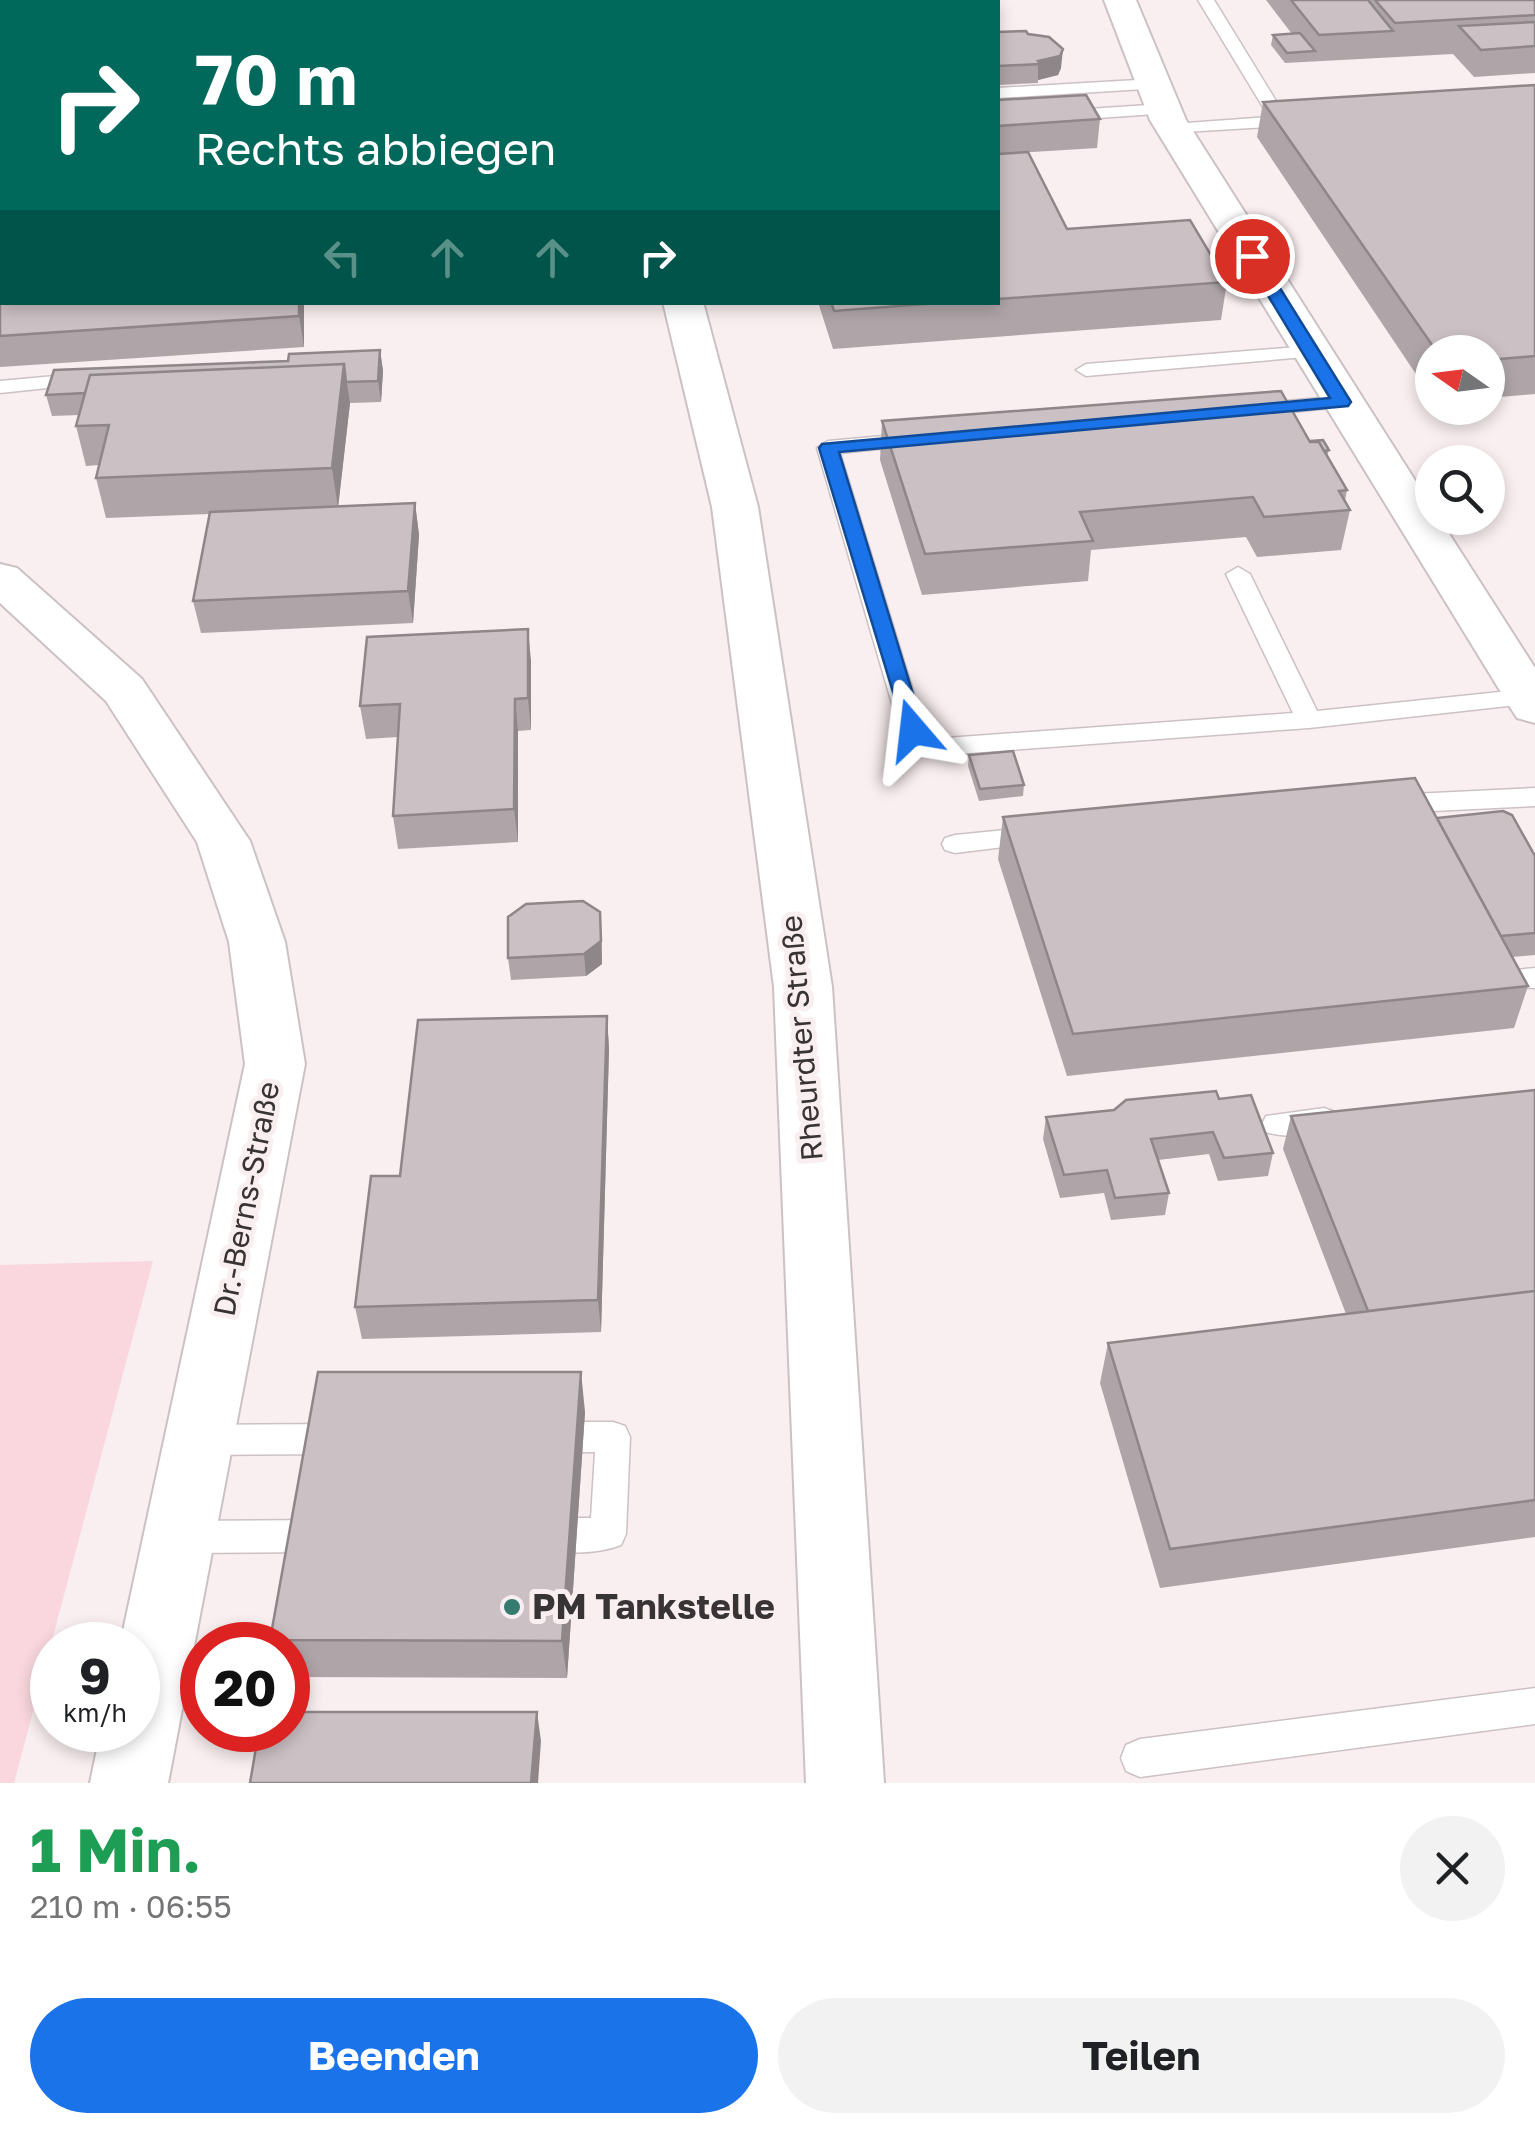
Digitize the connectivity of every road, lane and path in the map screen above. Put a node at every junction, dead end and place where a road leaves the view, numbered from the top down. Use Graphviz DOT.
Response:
graph roads {
  1 [pos="1120,0"];
  2 [pos="1206,0"];
  3 [pos="1000,94"];
  4 [pos="1163,107"];
  5 [pos="1000,120"];
  6 [pos="1300,121"];
  7 [pos="1280,122"];
  8 [pos="684,305"];
  9 [pos="1310,352"];
  10 [pos="1086,370"];
  11 [pos="112,378"];
  12 [pos="0,387"];
  13 [pos="1342,402"];
  14 [pos="1229,412"];
  15 [pos="944,437"];
  16 [pos="1238,574"];
  17 [pos="0,578"];
  18 [pos="1532,702"];
  19 [pos="1309,720"];
  20 [pos="1535,797"];
  21 [pos="1362,807"];
  22 [pos="1052,835"];
  23 [pos="955,844"];
  24 [pos="1535,978"];
  25 [pos="1505,980"];
  26 [pos="1356,1117"];
  27 [pos="1277,1124"];
  28 [pos="376,1438"];
  29 [pos="514,1438"];
  30 [pos="199,1440"];
  31 [pos="510,1535"];
  32 [pos="354,1536"];
  33 [pos="178,1537"];
  34 [pos="1535,1706"];
  35 [pos="1140,1758"];
  36 [pos="128,1783"];
  37 [pos="845,1783"];
  1 -- 4 [label="street"];
  2 -- 7 [label="lane"];
  3 -- 4 [label="lane"];
  4 -- 5 [label="lane"];
  4 -- 7 [label="lane"];
  4 -- 9 [label="street"];
  6 -- 7 [label="lane"];
  8 -- 37 [label="street, Rheurdter Straße"];
  9 -- 10 [label="lane"];
  9 -- 13 [label="street"];
  11 -- 12 [label="lane"];
  13 -- 14 [label="lane"];
  13 -- 18 [label="street"];
  15 -- 19 [label="lane"];
  16 -- 19 [label="lane"];
  17 -- 30 [label="street, Dr.-Berns-Straße"];
  18 -- 19 [label="lane"];
  20 -- 21 [label="lane"];
  22 -- 23 [label="lane"];
  24 -- 25 [label="lane"];
  26 -- 27 [label="lane"];
  28 -- 30 [label="lane"];
  29 -- 31 [label="lane"];
  30 -- 33 [label="street, Dr.-Berns-Straße"];
  32 -- 33 [label="lane"];
  33 -- 36 [label="street, Dr.-Berns-Straße"];
  34 -- 35 [label="lane"];
}
